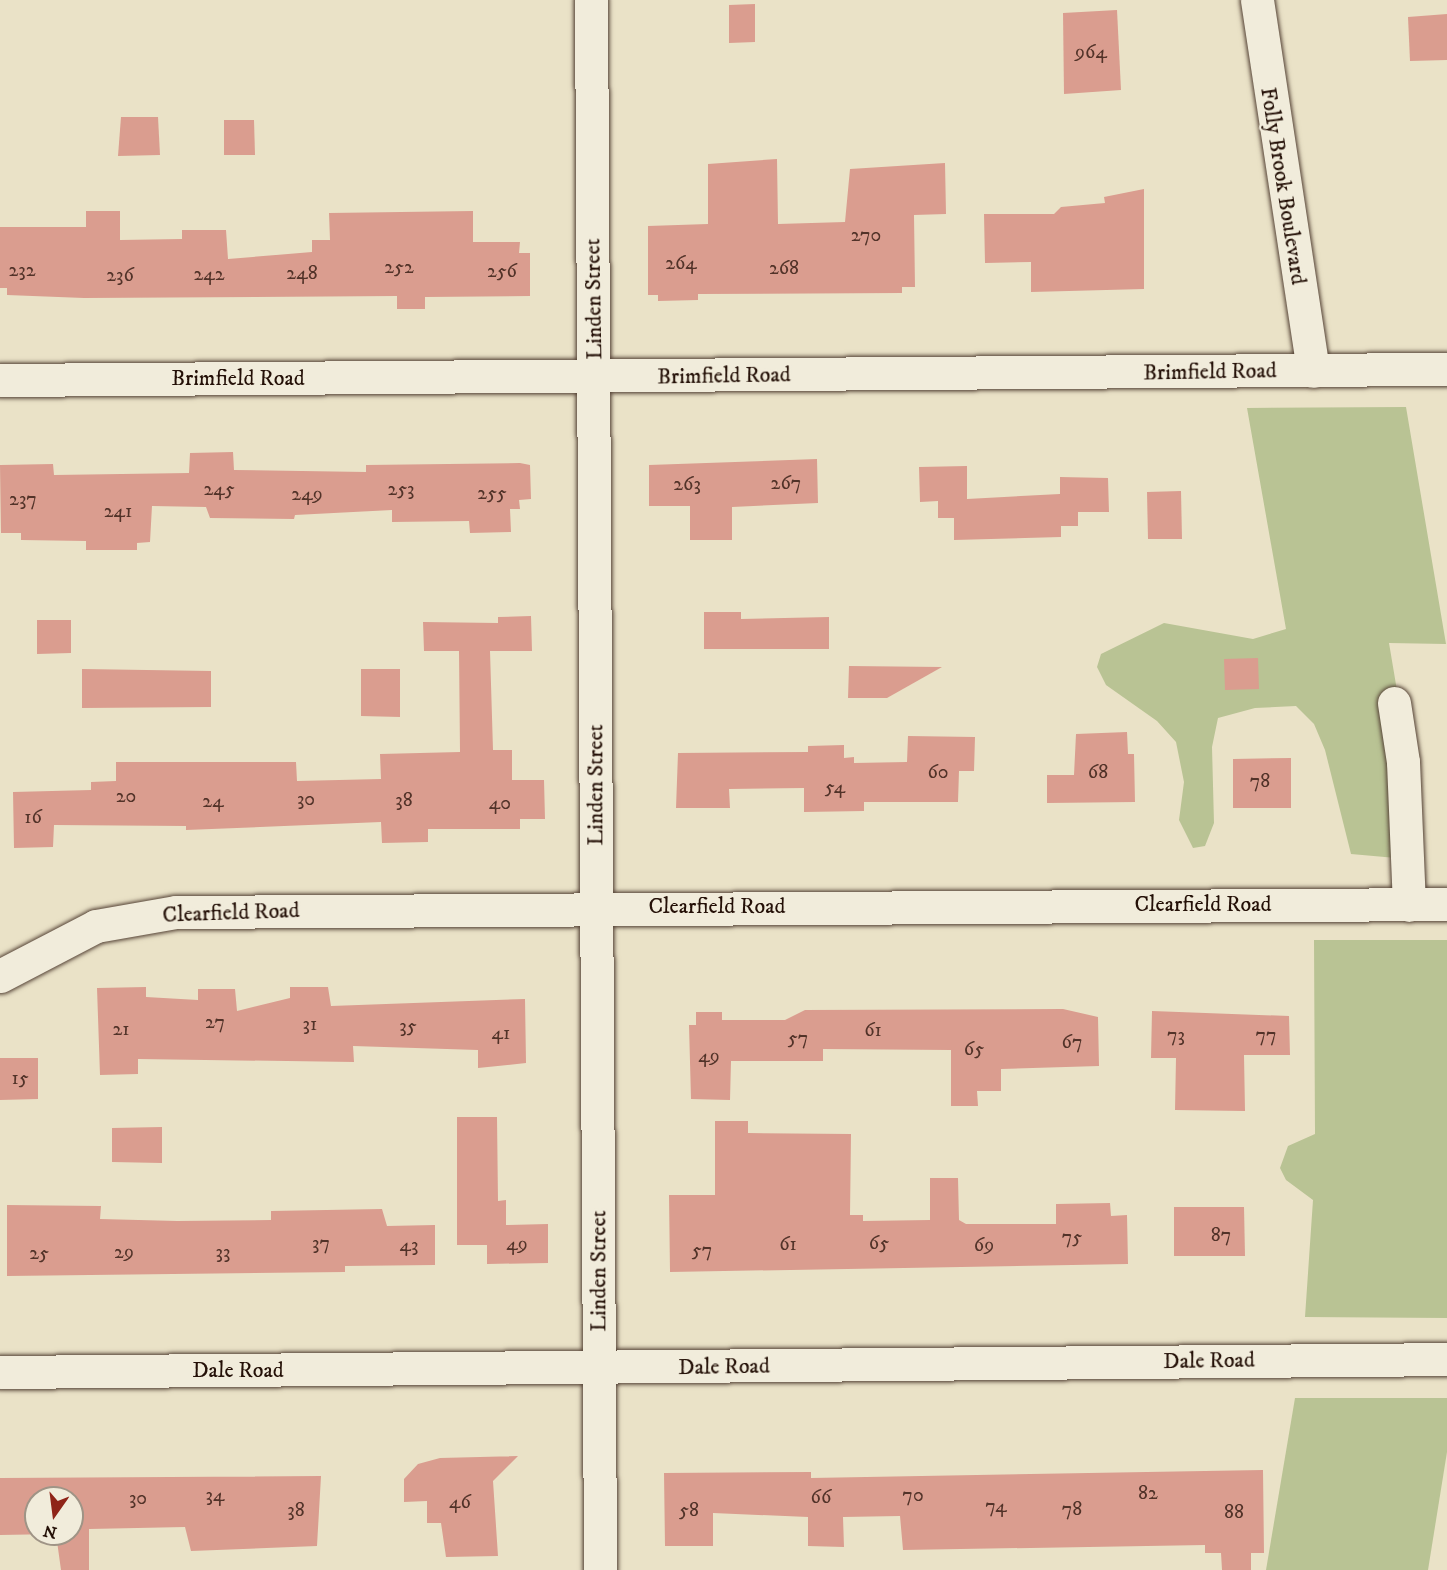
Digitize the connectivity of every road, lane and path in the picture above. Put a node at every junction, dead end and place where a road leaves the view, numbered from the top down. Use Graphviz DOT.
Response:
graph roads {
  1 [pos="591,0"];
  2 [pos="1257,0"];
  3 [pos="1447,369"];
  4 [pos="1313,371"];
  5 [pos="595,377"];
  6 [pos="0,380"];
  7 [pos="1394,703"];
  8 [pos="1409,904"];
  9 [pos="1447,904"];
  10 [pos="597,908"];
  11 [pos="0,976"];
  12 [pos="1447,1359"];
  13 [pos="600,1368"];
  14 [pos="0,1372"];
  15 [pos="600,1570"];
  1 -- 5 [label="street, Linden Street"];
  2 -- 4 [label="street, Folly Brook Boulevard"];
  3 -- 4 [label="street, Brimfield Road"];
  4 -- 5 [label="street, Brimfield Road"];
  5 -- 6 [label="street, Brimfield Road"];
  5 -- 10 [label="street, Linden Street"];
  7 -- 8 [label="street"];
  8 -- 9 [label="street, Clearfield Road"];
  8 -- 10 [label="street, Clearfield Road"];
  10 -- 11 [label="street, Clearfield Road"];
  10 -- 13 [label="street, Linden Street"];
  12 -- 13 [label="street, Dale Road"];
  13 -- 14 [label="street, Dale Road"];
  13 -- 15 [label="street, Linden Street"];
}
